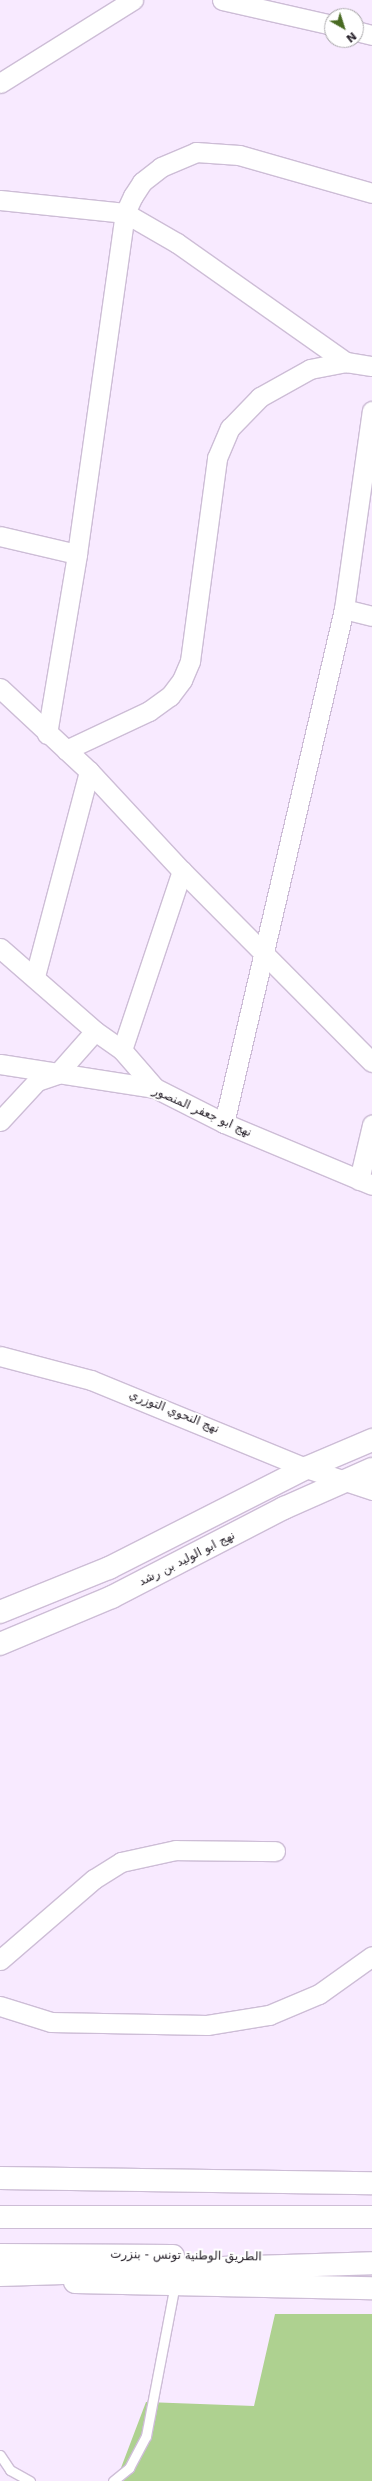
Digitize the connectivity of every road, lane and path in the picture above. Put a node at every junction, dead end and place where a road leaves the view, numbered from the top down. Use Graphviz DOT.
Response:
graph roads {
  1 [pos="133,0"];
  2 [pos="222,0"];
  3 [pos="324,24"];
  4 [pos="0,83"];
  5 [pos="372,194"];
  6 [pos="0,200"];
  7 [pos="125,213"];
  8 [pos="346,362"];
  9 [pos="372,366"];
  10 [pos="372,411"];
  11 [pos="0,536"];
  12 [pos="77,554"];
  13 [pos="344,609"];
  14 [pos="372,616"];
  15 [pos="0,688"];
  16 [pos="46,734"];
  17 [pos="66,750"];
  18 [pos="89,771"];
  19 [pos="182,871"];
  20 [pos="0,948"];
  21 [pos="265,951"];
  22 [pos="35,976"];
  23 [pos="94,1031"];
  24 [pos="122,1050"];
  25 [pos="372,1062"];
  26 [pos="0,1064"];
  27 [pos="57,1074"];
  28 [pos="155,1088"];
  29 [pos="0,1121"];
  30 [pos="224,1123"];
  31 [pos="372,1125"];
  32 [pos="365,1182"];
  33 [pos="0,1356"];
  34 [pos="372,1440"];
  35 [pos="306,1468"];
  36 [pos="372,1469"];
  37 [pos="343,1480"];
  38 [pos="372,1490"];
  39 [pos="0,1612"];
  40 [pos="0,1644"];
  41 [pos="275,1852"];
  42 [pos="372,1956"];
  43 [pos="0,1960"];
  44 [pos="0,2006"];
  45 [pos="0,2178"];
  46 [pos="372,2183"];
  47 [pos="372,2203"];
  48 [pos="0,2210"];
  49 [pos="96,2215"];
  50 [pos="118,2215"];
  51 [pos="0,2217"];
  52 [pos="372,2217"];
  53 [pos="0,2255"];
  54 [pos="372,2259"];
  55 [pos="372,2263"];
  56 [pos="0,2275"];
  57 [pos="0,2281"];
  58 [pos="175,2284"];
  59 [pos="372,2288"];
  60 [pos="0,2455"];
  61 [pos="30,2481"];
  62 [pos="113,2481"];
  1 -- 4 [label="street"];
  2 -- 3 [label="street"];
  5 -- 7 [label="street"];
  6 -- 7 [label="street"];
  7 -- 8 [label="street"];
  7 -- 12 [label="street"];
  8 -- 9 [label="street"];
  8 -- 17 [label="street"];
  10 -- 13 [label="street"];
  11 -- 12 [label="street"];
  12 -- 16 [label="street"];
  13 -- 14 [label="street"];
  13 -- 21 [label="street"];
  15 -- 16 [label="street"];
  16 -- 17 [label="street"];
  17 -- 18 [label="street"];
  18 -- 19 [label="street"];
  18 -- 22 [label="street"];
  19 -- 21 [label="street"];
  19 -- 24 [label="street"];
  20 -- 22 [label="street"];
  21 -- 25 [label="street"];
  21 -- 30 [label="street"];
  22 -- 23 [label="street"];
  23 -- 24 [label="street"];
  23 -- 27 [label="street"];
  24 -- 28 [label="street"];
  26 -- 27 [label="street, نهج ابو جعفر المنصور"];
  27 -- 28 [label="street, نهج ابو جعفر المنصور"];
  27 -- 29 [label="street"];
  28 -- 30 [label="street, نهج ابو جعفر المنصور"];
  30 -- 32 [label="street, نهج ابو جعفر المنصور"];
  31 -- 32 [label="street"];
  33 -- 35 [label="street, نهج النحوي التوزري"];
  34 -- 35 [label="main road"];
  35 -- 37 [label="street, نهج النحوي التوزري"];
  35 -- 39 [label="main road"];
  36 -- 37 [label="main road, نهج ابو الوليد بن رشد"];
  37 -- 38 [label="street, نهج النحوي التوزري"];
  37 -- 40 [label="main road, نهج ابو الوليد بن رشد"];
  41 -- 43 [label="street"];
  42 -- 44 [label="street"];
  45 -- 46 [label="main road"];
  47 -- 50 [label="main road"];
  48 -- 49 [label="main road"];
  49 -- 50 [label="main road"];
  49 -- 51 [label="main road"];
  50 -- 52 [label="main road"];
  53 -- 54 [label="main road, الطريق الوطنية تونس - بنزرت"];
  55 -- 56 [label="main road"];
  57 -- 58 [label="main road"];
  58 -- 59 [label="main road"];
  58 -- 62 [label="lane"];
  60 -- 61 [label="lane"];
}
